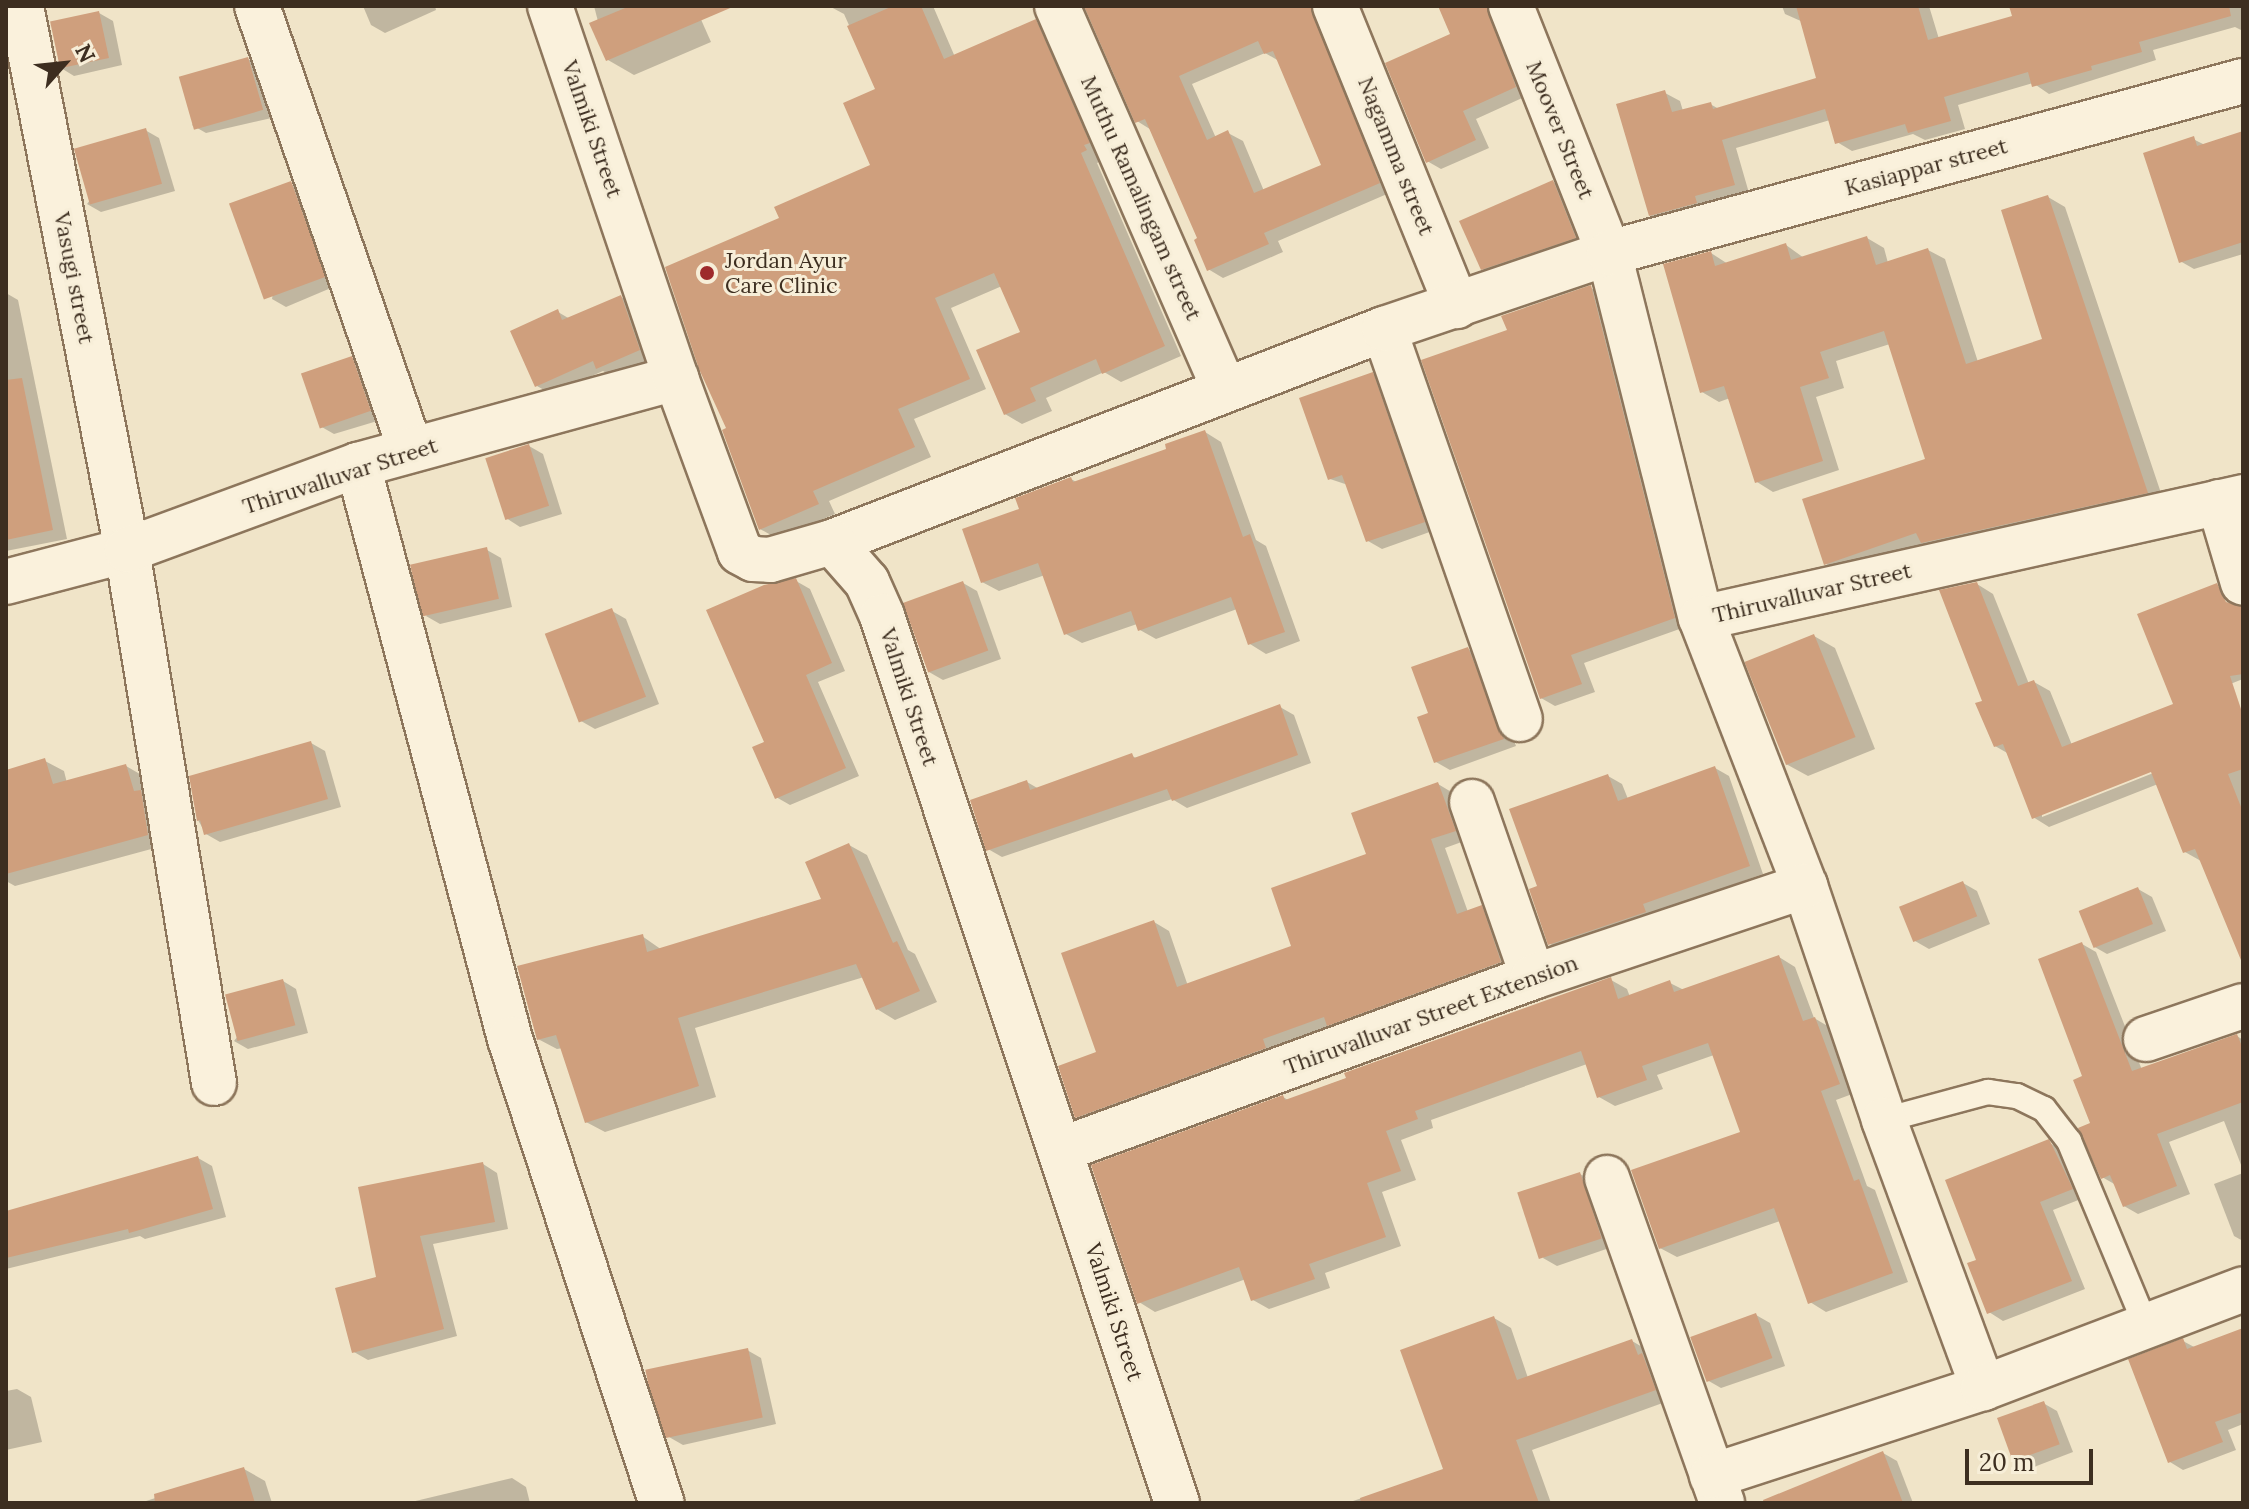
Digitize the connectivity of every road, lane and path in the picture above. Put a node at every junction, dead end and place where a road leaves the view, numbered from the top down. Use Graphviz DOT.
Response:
graph roads {
  1 [pos="21,6"];
  2 [pos="257,6"];
  3 [pos="550,6"];
  4 [pos="1057,6"];
  5 [pos="1335,6"];
  6 [pos="1511,6"];
  7 [pos="2243,81"];
  8 [pos="1609,253"];
  9 [pos="1457,306"];
  10 [pos="1384,329"];
  11 [pos="676,378"];
  12 [pos="1225,390"];
  13 [pos="411,450"];
  14 [pos="358,465"];
  15 [pos="2231,499"];
  16 [pos="832,542"];
  17 [pos="127,550"];
  18 [pos="6,582"];
  19 [pos="2243,583"];
  20 [pos="1701,618"];
  21 [pos="1520,719"];
  22 [pos="1472,802"];
  23 [pos="1805,886"];
  24 [pos="1533,977"];
  25 [pos="2243,1006"];
  26 [pos="2146,1039"];
  27 [pos="214,1083"];
  28 [pos="1884,1120"];
  29 [pos="1060,1150"];
  30 [pos="1607,1178"];
  31 [pos="2243,1289"];
  32 [pos="2146,1326"];
  33 [pos="1983,1388"];
  34 [pos="1717,1489"];
  35 [pos="662,1503"];
  36 [pos="1177,1503"];
  1 -- 17 [label="street, Vasugi street"];
  2 -- 13 [label="street"];
  3 -- 11 [label="street, Valmiki Street"];
  4 -- 12 [label="street, Muthu Ramalingam street"];
  5 -- 9 [label="street, Nagamma street"];
  6 -- 8 [label="street, Moover Street"];
  7 -- 8 [label="street, Kasiappar street"];
  8 -- 9 [label="street, Kasiappar street"];
  8 -- 20 [label="street, Thiruvalluvar Street"];
  9 -- 10 [label="street, Kasiappar street"];
  10 -- 12 [label="street, Kasiappar street"];
  10 -- 21 [label="street"];
  11 -- 13 [label="street, Thiruvalluvar Street"];
  11 -- 16 [label="street, Valmiki Street"];
  12 -- 16 [label="street, Kasiappar street"];
  13 -- 14 [label="street, Thiruvalluvar Street"];
  14 -- 17 [label="street, Thiruvalluvar Street"];
  14 -- 35 [label="street"];
  15 -- 19 [label="street"];
  15 -- 20 [label="street, Thiruvalluvar Street"];
  16 -- 29 [label="street, Valmiki Street"];
  17 -- 18 [label="street, Thiruvalluvar Street"];
  17 -- 27 [label="street, Vasugi street"];
  20 -- 23 [label="street"];
  22 -- 24 [label="street"];
  23 -- 24 [label="street, Thiruvalluvar Street Extension"];
  23 -- 28 [label="street"];
  24 -- 29 [label="street, Thiruvalluvar Street Extension"];
  25 -- 26 [label="street"];
  28 -- 32 [label="lane"];
  28 -- 33 [label="street"];
  29 -- 36 [label="street, Valmiki Street"];
  30 -- 34 [label="street"];
  31 -- 32 [label="street"];
  32 -- 33 [label="street"];
  33 -- 34 [label="street"];
}
